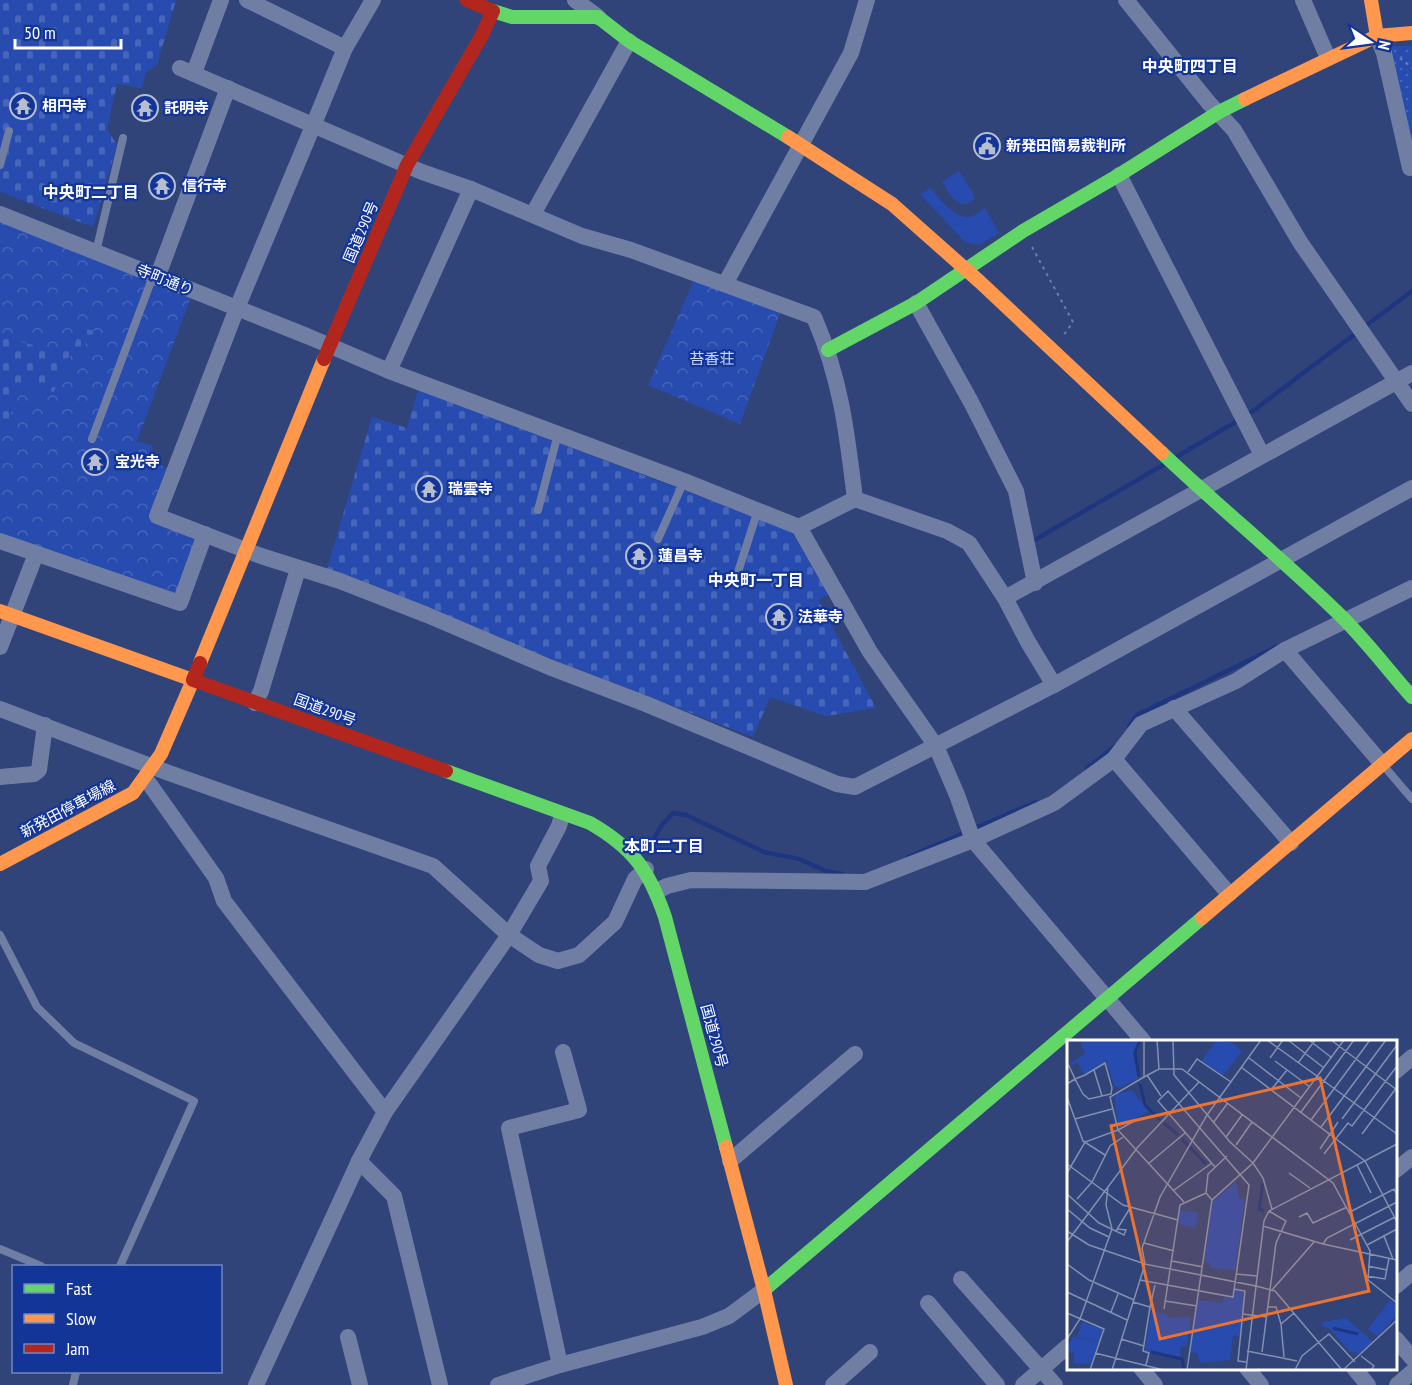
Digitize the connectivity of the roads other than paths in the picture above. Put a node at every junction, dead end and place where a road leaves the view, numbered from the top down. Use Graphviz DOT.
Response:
graph roads {
  1 [pos="221,0"];
  2 [pos="248,0"];
  3 [pos="373,0"];
  4 [pos="467,0"];
  5 [pos="575,0"];
  6 [pos="867,0"];
  7 [pos="1126,0"];
  8 [pos="1303,0"];
  9 [pos="1371,0"];
  10 [pos="497,6"];
  11 [pos="598,17"];
  12 [pos="1412,33"];
  13 [pos="1377,36"];
  14 [pos="630,41"];
  15 [pos="345,48"];
  16 [pos="1328,58"];
  17 [pos="228,88"];
  18 [pos="1219,112"];
  19 [pos="313,126"];
  20 [pos="9,131"];
  21 [pos="123,138"];
  22 [pos="801,145"];
  23 [pos="0,165"];
  24 [pos="407,165"];
  25 [pos="1410,168"];
  26 [pos="1119,175"];
  27 [pos="471,189"];
  28 [pos="0,214"];
  29 [pos="533,214"];
  30 [pos="96,252"];
  31 [pos="966,269"];
  32 [pos="155,277"];
  33 [pos="725,284"];
  34 [pos="916,303"];
  35 [pos="237,308"];
  36 [pos="330,346"];
  37 [pos="828,350"];
  38 [pos="389,371"];
  39 [pos="1412,373"];
  40 [pos="1395,381"];
  41 [pos="1412,404"];
  42 [pos="558,434"];
  43 [pos="92,439"];
  44 [pos="1262,455"];
  45 [pos="684,481"];
  46 [pos="1412,488"];
  47 [pos="1202,490"];
  48 [pos="855,499"];
  49 [pos="538,510"];
  50 [pos="758,510"];
  51 [pos="799,527"];
  52 [pos="205,534"];
  53 [pos="658,539"];
  54 [pos="0,541"];
  55 [pos="247,551"];
  56 [pos="36,554"];
  57 [pos="1281,558"];
  58 [pos="297,569"];
  59 [pos="736,575"];
  60 [pos="1035,583"];
  61 [pos="1412,588"];
  62 [pos="1005,598"];
  63 [pos="6,613"];
  64 [pos="1344,620"];
  65 [pos="0,647"];
  66 [pos="1285,650"];
  67 [pos="193,680"];
  68 [pos="1054,685"];
  69 [pos="1412,697"];
  70 [pos="255,703"];
  71 [pos="1174,708"];
  72 [pos="0,709"];
  73 [pos="45,725"];
  74 [pos="1412,739"];
  75 [pos="936,746"];
  76 [pos="1114,759"];
  77 [pos="1382,764"];
  78 [pos="150,773"];
  79 [pos="0,777"];
  80 [pos="1412,799"];
  81 [pos="562,814"];
  82 [pos="973,840"];
  83 [pos="1292,843"];
  84 [pos="0,864"];
  85 [pos="645,869"];
  86 [pos="657,891"];
  87 [pos="1229,894"];
  88 [pos="0,935"];
  89 [pos="509,935"];
  90 [pos="1107,999"];
  91 [pos="1143,1040"];
  92 [pos="563,1052"];
  93 [pos="855,1054"];
  94 [pos="385,1112"];
  95 [pos="1412,1157"];
  96 [pos="359,1161"];
  97 [pos="730,1161"];
  98 [pos="1397,1168"];
  99 [pos="0,1249"];
  100 [pos="39,1265"];
  101 [pos="120,1265"];
  102 [pos="1412,1272"];
  103 [pos="961,1279"];
  104 [pos="1397,1285"];
  105 [pos="764,1290"];
  106 [pos="928,1303"];
  107 [pos="348,1337"];
  108 [pos="1397,1341"];
  109 [pos="1067,1347"];
  110 [pos="870,1352"];
  111 [pos="1412,1358"];
  112 [pos="560,1365"];
  113 [pos="1041,1370"];
  114 [pos="1143,1370"];
  115 [pos="1249,1370"];
  116 [pos="1356,1370"];
  117 [pos="1412,1372"];
  118 [pos="521,1382"];
  119 [pos="256,1385"];
  120 [pos="360,1385"];
  121 [pos="440,1385"];
  122 [pos="498,1385"];
  123 [pos="786,1385"];
  124 [pos="833,1385"];
  125 [pos="997,1385"];
  126 [pos="1023,1385"];
  127 [pos="1055,1385"];
  128 [pos="1155,1385"];
  129 [pos="1261,1385"];
  130 [pos="1368,1385"];
  131 [pos="1397,1385"];
  1 -- 17 [label="street"];
  2 -- 15 [label="street"];
  3 -- 15 [label="street"];
  4 -- 10 [label="main road"];
  5 -- 11 [label="street"];
  6 -- 22 [label="street"];
  7 -- 18 [label="street"];
  8 -- 16 [label="street"];
  9 -- 13 [label="main road"];
  10 -- 11 [label="main road"];
  10 -- 24 [label="main road, 国道290号"];
  11 -- 14 [label="main road"];
  12 -- 13 [label="main road"];
  13 -- 16 [label="main road"];
  13 -- 25 [label="street"];
  14 -- 22 [label="main road"];
  14 -- 29 [label="street"];
  15 -- 19 [label="street"];
  16 -- 18 [label="main road"];
  17 -- 19 [label="street"];
  17 -- 32 [label="street"];
  18 -- 26 [label="main road"];
  18 -- 40 [label="street"];
  19 -- 24 [label="street"];
  19 -- 35 [label="street"];
  20 -- 23 [label="lane"];
  21 -- 30 [label="lane"];
  22 -- 31 [label="main road"];
  22 -- 33 [label="street"];
  24 -- 27 [label="street"];
  24 -- 36 [label="main road, 国道290号"];
  26 -- 31 [label="main road"];
  26 -- 44 [label="street"];
  27 -- 29 [label="street"];
  27 -- 38 [label="street"];
  28 -- 30 [label="street, 寺町通り"];
  29 -- 33 [label="street"];
  30 -- 32 [label="street, 寺町通り"];
  31 -- 34 [label="main road"];
  31 -- 47 [label="main road"];
  32 -- 35 [label="street, 寺町通り"];
  32 -- 43 [label="lane"];
  33 -- 37 [label="street"];
  34 -- 37 [label="main road"];
  34 -- 60 [label="street"];
  35 -- 36 [label="street, 寺町通り"];
  35 -- 52 [label="street"];
  36 -- 38 [label="street, 寺町通り"];
  36 -- 55 [label="main road, 国道290号"];
  37 -- 48 [label="street"];
  38 -- 42 [label="street, 寺町通り"];
  39 -- 40 [label="street"];
  40 -- 41 [label="street"];
  40 -- 44 [label="street"];
  42 -- 45 [label="street, 寺町通り"];
  42 -- 49 [label="lane"];
  44 -- 47 [label="street"];
  45 -- 50 [label="street, 寺町通り"];
  45 -- 53 [label="lane"];
  46 -- 57 [label="street"];
  47 -- 57 [label="main road"];
  47 -- 60 [label="street"];
  48 -- 51 [label="street"];
  48 -- 62 [label="street"];
  50 -- 51 [label="street, 寺町通り"];
  50 -- 59 [label="lane"];
  51 -- 75 [label="street"];
  52 -- 55 [label="street"];
  52 -- 56 [label="street"];
  54 -- 56 [label="street"];
  55 -- 58 [label="street"];
  55 -- 67 [label="main road, 国道290号"];
  56 -- 63 [label="street"];
  57 -- 64 [label="main road"];
  57 -- 68 [label="street"];
  58 -- 70 [label="street"];
  58 -- 75 [label="street"];
  60 -- 62 [label="street"];
  61 -- 64 [label="street"];
  62 -- 68 [label="street"];
  63 -- 65 [label="street"];
  63 -- 67 [label="main road"];
  64 -- 66 [label="street"];
  64 -- 69 [label="main road"];
  66 -- 71 [label="street"];
  66 -- 77 [label="street"];
  67 -- 70 [label="main road, 国道290号"];
  67 -- 78 [label="main road, 新発田停車場線"];
  68 -- 75 [label="street"];
  70 -- 81 [label="main road, 国道290号"];
  71 -- 76 [label="street"];
  71 -- 83 [label="street"];
  72 -- 73 [label="street"];
  73 -- 78 [label="street"];
  73 -- 79 [label="street"];
  74 -- 77 [label="main road"];
  75 -- 82 [label="street"];
  76 -- 82 [label="street"];
  76 -- 87 [label="street"];
  77 -- 80 [label="lane"];
  77 -- 83 [label="main road"];
  78 -- 84 [label="main road, 新発田停車場線"];
  78 -- 89 [label="street"];
  78 -- 94 [label="street"];
  81 -- 85 [label="main road, 国道290号"];
  81 -- 89 [label="street"];
  82 -- 86 [label="street"];
  82 -- 90 [label="street"];
  83 -- 87 [label="main road"];
  85 -- 86 [label="main road, 国道290号"];
  85 -- 89 [label="street"];
  86 -- 97 [label="main road, 国道290号"];
  87 -- 90 [label="main road"];
  88 -- 101 [label="lane"];
  89 -- 94 [label="street"];
  90 -- 91 [label="street"];
  90 -- 105 [label="main road"];
  92 -- 112 [label="street"];
  93 -- 97 [label="street"];
  94 -- 96 [label="street"];
  95 -- 98 [label="street"];
  96 -- 119 [label="street"];
  96 -- 121 [label="street"];
  97 -- 105 [label="main road, 国道290号"];
  99 -- 100 [label="lane"];
  102 -- 104 [label="street"];
  103 -- 113 [label="street"];
  105 -- 112 [label="street"];
  105 -- 123 [label="main road, 国道290号"];
  106 -- 125 [label="street"];
  107 -- 120 [label="street"];
  108 -- 111 [label="street"];
  109 -- 113 [label="street"];
  110 -- 124 [label="street"];
  112 -- 118 [label="street"];
  113 -- 126 [label="street"];
  113 -- 127 [label="street"];
  114 -- 128 [label="street"];
  115 -- 129 [label="street"];
  116 -- 130 [label="street"];
  117 -- 131 [label="street"];
  118 -- 122 [label="street"];
}
